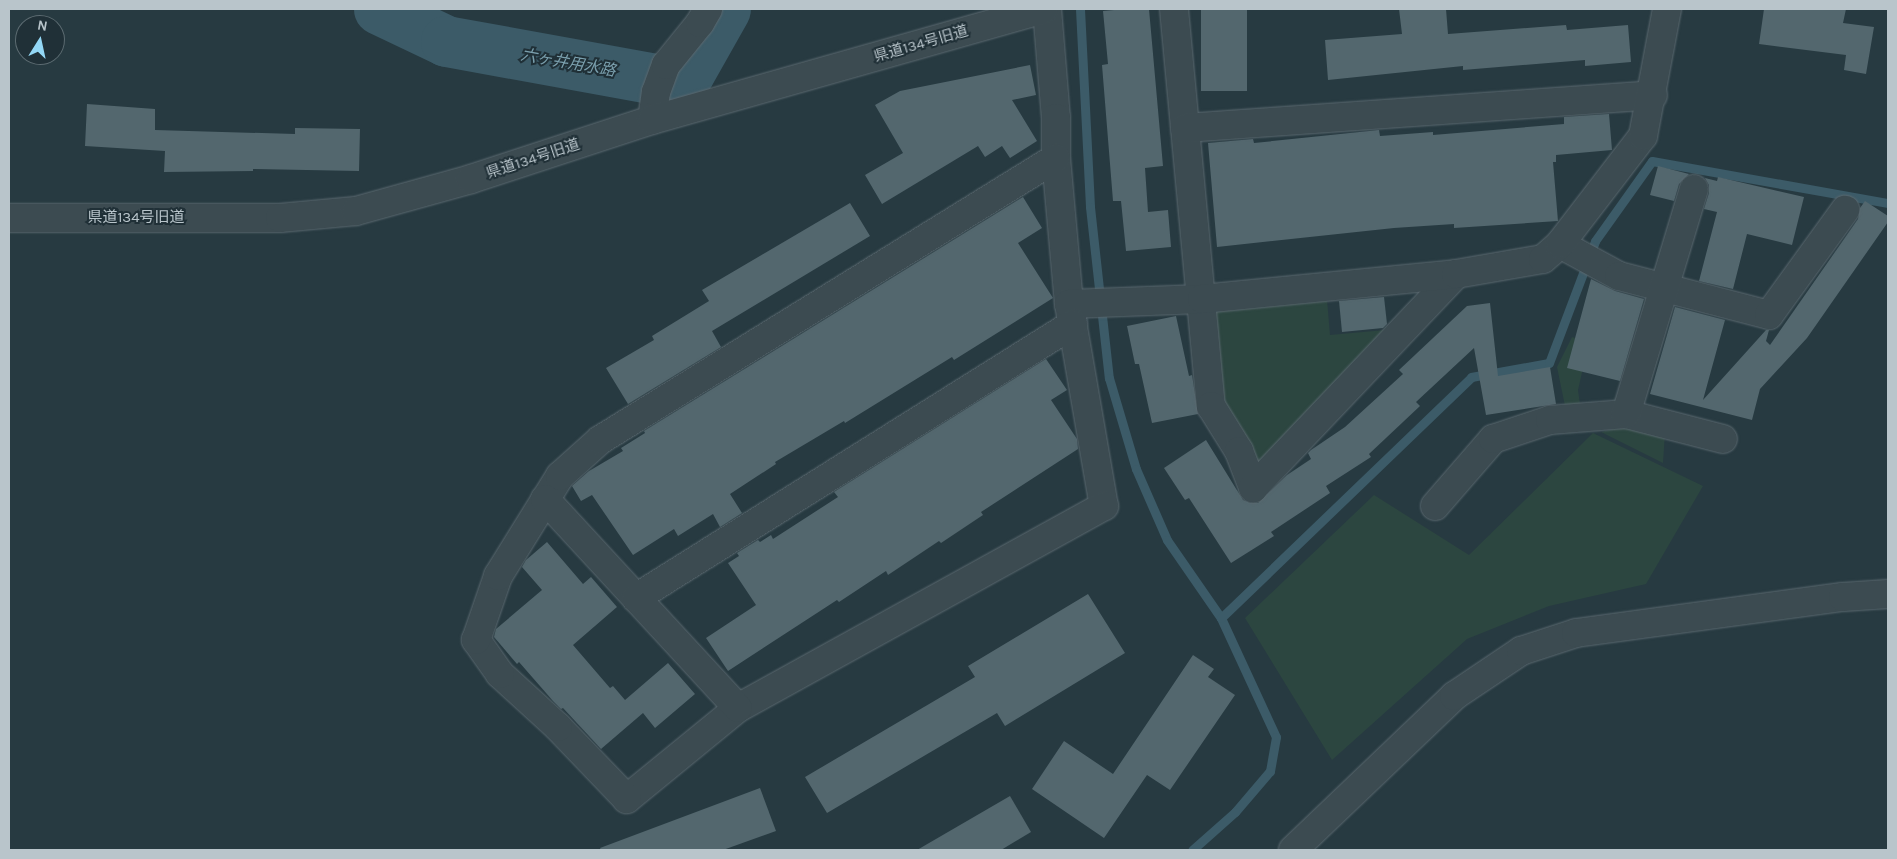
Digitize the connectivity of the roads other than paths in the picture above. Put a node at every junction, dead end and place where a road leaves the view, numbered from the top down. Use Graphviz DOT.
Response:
graph roads {
  1 [pos="708,9"];
  2 [pos="1046,9"];
  3 [pos="1174,9"];
  4 [pos="1667,9"];
  5 [pos="1653,95"];
  6 [pos="652,120"];
  7 [pos="1185,128"];
  8 [pos="1056,158"];
  9 [pos="1694,189"];
  10 [pos="1845,210"];
  11 [pos="9,218"];
  12 [pos="1579,254"];
  13 [pos="1456,274"];
  14 [pos="1665,288"];
  15 [pos="1202,299"];
  16 [pos="1077,311"];
  17 [pos="1626,414"];
  18 [pos="1723,439"];
  19 [pos="545,499"];
  20 [pos="1435,506"];
  21 [pos="1888,594"];
  22 [pos="636,598"];
  23 [pos="738,708"];
  24 [pos="1293,850"];
  1 -- 6 [label="street"];
  2 -- 6 [label="street, 県道134号旧道"];
  2 -- 8 [label="street"];
  3 -- 7 [label="street"];
  4 -- 5 [label="street"];
  5 -- 7 [label="street"];
  5 -- 12 [label="street"];
  6 -- 11 [label="street, 県道134号旧道"];
  7 -- 15 [label="street"];
  8 -- 16 [label="street"];
  8 -- 19 [label="street"];
  9 -- 14 [label="street"];
  10 -- 14 [label="street"];
  12 -- 13 [label="street"];
  12 -- 14 [label="street"];
  13 -- 15 [label="street"];
  13 -- 15 [label="street"];
  14 -- 17 [label="street"];
  15 -- 16 [label="street"];
  16 -- 22 [label="street"];
  16 -- 23 [label="street"];
  17 -- 18 [label="street"];
  17 -- 20 [label="street"];
  19 -- 22 [label="street"];
  19 -- 23 [label="street"];
  21 -- 24 [label="street"];
  22 -- 23 [label="street"];
}
